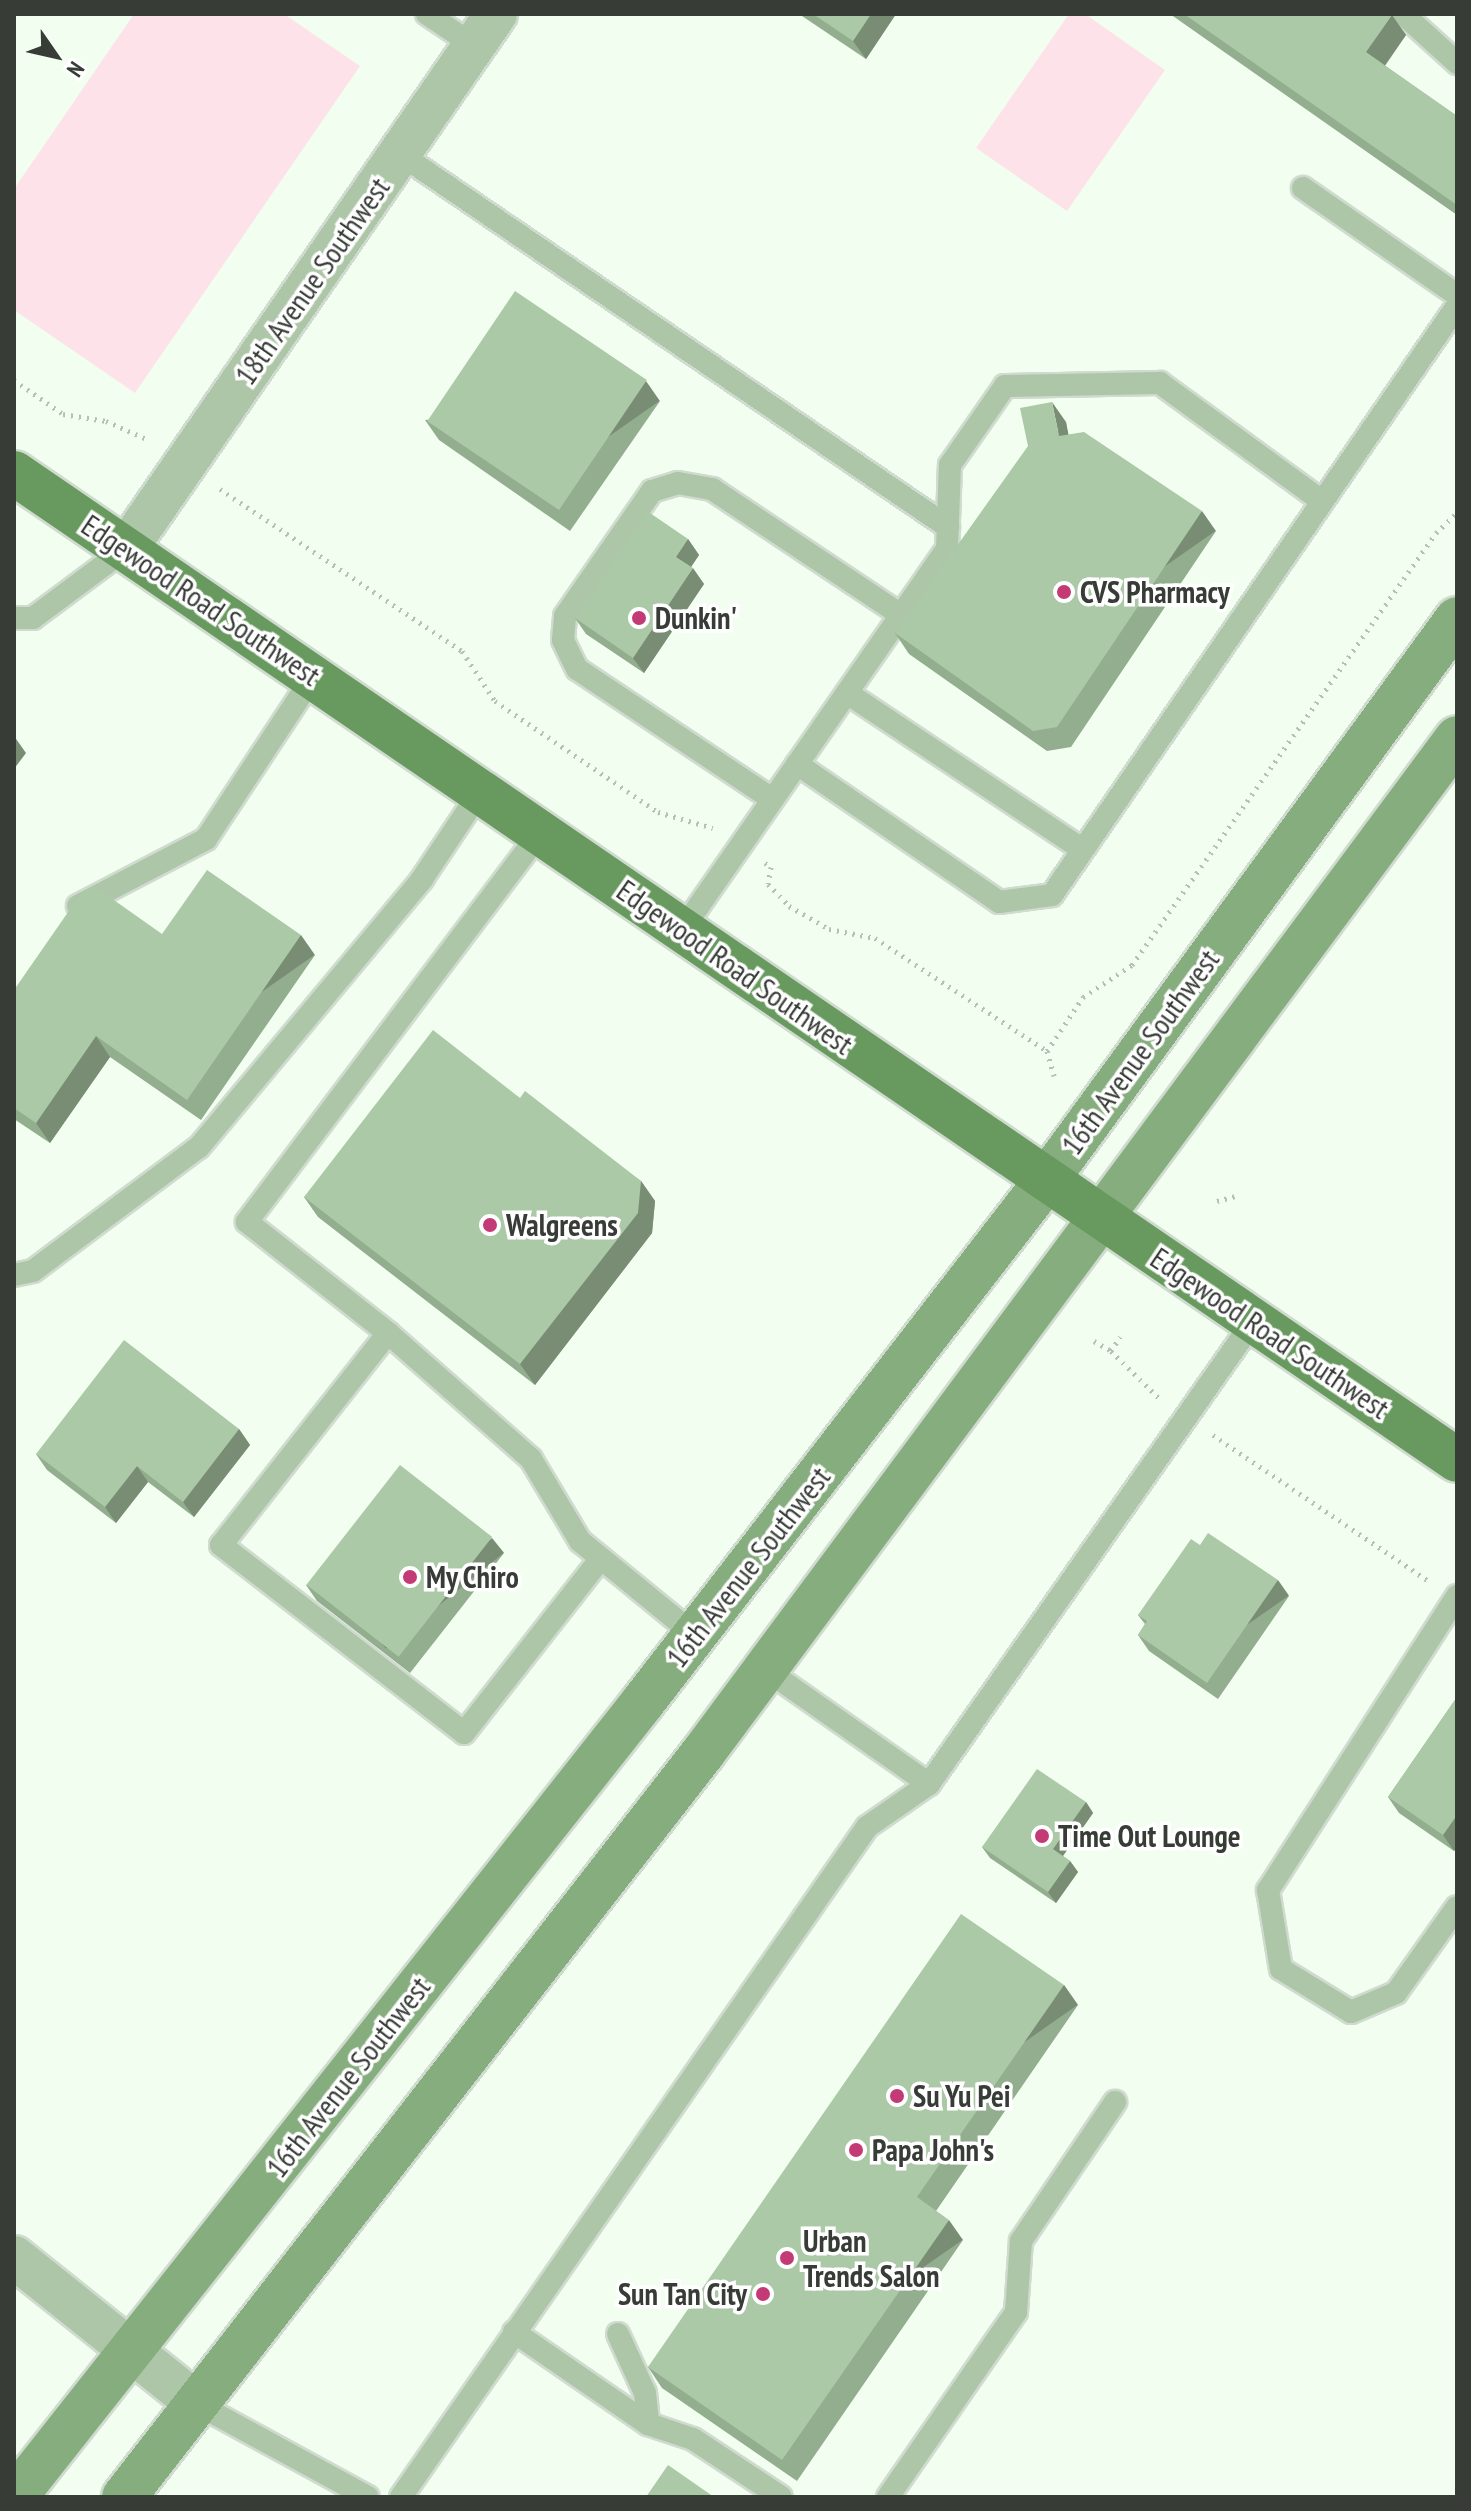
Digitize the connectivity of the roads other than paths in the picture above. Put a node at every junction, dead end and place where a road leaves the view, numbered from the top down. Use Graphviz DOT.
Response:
graph roads {
  1 [pos="427,14"];
  2 [pos="1403,14"];
  3 [pos="486,30"];
  4 [pos="1457,63"];
  5 [pos="400,154"];
  6 [pos="1303,188"];
  7 [pos="1457,295"];
  8 [pos="1457,306"];
  9 [pos="14,473"];
  10 [pos="1322,501"];
  11 [pos="948,527"];
  12 [pos="127,548"];
  13 [pos="901,615"];
  14 [pos="14,618"];
  15 [pos="1457,619"];
  16 [pos="313,677"];
  17 [pos="847,693"];
  18 [pos="1457,738"];
  19 [pos="797,764"];
  20 [pos="480,792"];
  21 [pos="772,799"];
  22 [pos="540,833"];
  23 [pos="1083,850"];
  24 [pos="64,922"];
  25 [pos="682,930"];
  26 [pos="1046,1181"];
  27 [pos="1102,1220"];
  28 [pos="14,1275"];
  29 [pos="1253,1322"];
  30 [pos="388,1333"];
  31 [pos="1457,1460"];
  32 [pos="601,1558"];
  33 [pos="1457,1597"];
  34 [pos="695,1635"];
  35 [pos="766,1670"];
  36 [pos="929,1784"];
  37 [pos="1457,1907"];
  38 [pos="1115,2102"];
  39 [pos="14,2257"];
  40 [pos="514,2332"];
  41 [pos="618,2334"];
  42 [pos="132,2352"];
  43 [pos="199,2405"];
  44 [pos="648,2424"];
  45 [pos="15,2497"];
  46 [pos="124,2497"];
  47 [pos="368,2497"];
  48 [pos="401,2497"];
  49 [pos="781,2497"];
  50 [pos="888,2497"];
  1 -- 3 [label="lane"];
  2 -- 4 [label="lane"];
  3 -- 5 [label="street, 18th Avenue Southwest"];
  5 -- 11 [label="lane"];
  5 -- 12 [label="street, 18th Avenue Southwest"];
  6 -- 7 [label="lane"];
  8 -- 10 [label="lane"];
  9 -- 12 [label="main road, Edgewood Road Southwest"];
  10 -- 11 [label="lane"];
  10 -- 23 [label="lane"];
  11 -- 13 [label="lane"];
  12 -- 14 [label="lane"];
  12 -- 16 [label="main road, Edgewood Road Southwest"];
  13 -- 17 [label="lane"];
  13 -- 21 [label="lane"];
  15 -- 26 [label="main road, 16th Avenue Southwest"];
  16 -- 20 [label="main road, Edgewood Road Southwest"];
  16 -- 24 [label="lane"];
  17 -- 19 [label="lane"];
  17 -- 23 [label="lane"];
  18 -- 27 [label="main road"];
  19 -- 21 [label="lane"];
  19 -- 23 [label="lane"];
  20 -- 22 [label="main road, Edgewood Road Southwest"];
  20 -- 28 [label="lane"];
  21 -- 25 [label="lane"];
  22 -- 25 [label="main road, Edgewood Road Southwest"];
  22 -- 30 [label="lane"];
  25 -- 26 [label="main road, Edgewood Road Southwest"];
  26 -- 27 [label="main road, Edgewood Road Southwest"];
  26 -- 34 [label="main road, 16th Avenue Southwest"];
  27 -- 29 [label="main road, Edgewood Road Southwest"];
  27 -- 35 [label="main road"];
  29 -- 31 [label="main road, Edgewood Road Southwest"];
  29 -- 36 [label="lane"];
  30 -- 32 [label="lane"];
  30 -- 32 [label="lane"];
  32 -- 34 [label="lane"];
  33 -- 37 [label="lane"];
  34 -- 42 [label="main road, 16th Avenue Southwest"];
  35 -- 36 [label="lane"];
  35 -- 43 [label="main road"];
  36 -- 40 [label="lane"];
  38 -- 50 [label="lane"];
  39 -- 42 [label="street"];
  40 -- 44 [label="lane"];
  40 -- 48 [label="lane"];
  41 -- 44 [label="lane"];
  42 -- 43 [label="street"];
  42 -- 45 [label="main road, 16th Avenue Southwest"];
  43 -- 46 [label="main road"];
  43 -- 47 [label="lane"];
  44 -- 49 [label="lane"];
}
